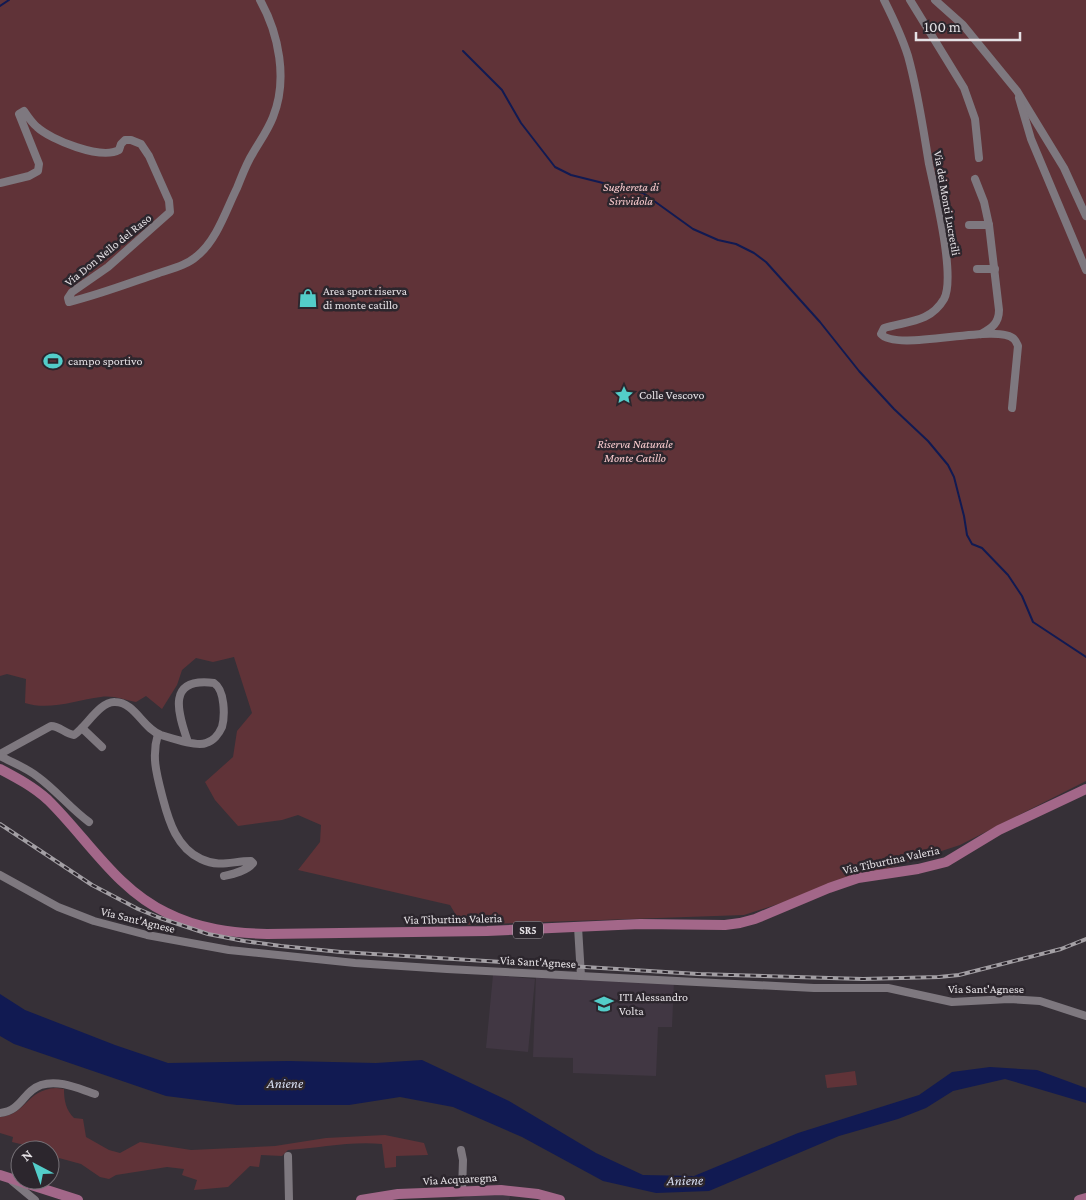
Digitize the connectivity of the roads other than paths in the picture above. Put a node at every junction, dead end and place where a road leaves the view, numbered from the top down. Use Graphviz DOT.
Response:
graph roads {
  1 [pos="260,0"];
  2 [pos="884,0"];
  3 [pos="910,0"];
  4 [pos="935,0"];
  5 [pos="1017,91"];
  6 [pos="979,158"];
  7 [pos="975,179"];
  8 [pos="0,182"];
  9 [pos="1086,216"];
  10 [pos="968,224"];
  11 [pos="989,225"];
  12 [pos="977,270"];
  13 [pos="995,270"];
  14 [pos="1086,270"];
  15 [pos="979,335"];
  16 [pos="1012,408"];
  17 [pos="82,728"];
  18 [pos="158,734"];
  19 [pos="188,742"];
  20 [pos="102,747"];
  21 [pos="0,755"];
  22 [pos="0,769"];
  23 [pos="1086,789"];
  24 [pos="89,822"];
  25 [pos="0,875"];
  26 [pos="224,876"];
  27 [pos="578,927"];
  28 [pos="582,976"];
  29 [pos="1086,1016"];
  30 [pos="95,1094"];
  31 [pos="0,1113"];
  32 [pos="461,1150"];
  33 [pos="288,1156"];
  34 [pos="4,1176"];
  35 [pos="462,1192"];
  36 [pos="1086,1198"];
  37 [pos="36,1200"];
  38 [pos="78,1200"];
  39 [pos="289,1200"];
  40 [pos="361,1200"];
  41 [pos="560,1200"];
  42 [pos="1079,1200"];
  1 -- 8 [label="street, Via Don Nello del Raso"];
  2 -- 15 [label="street, Via dei Monti Lucretili"];
  3 -- 6 [label="street"];
  4 -- 5 [label="street"];
  5 -- 9 [label="street"];
  5 -- 14 [label="street"];
  7 -- 11 [label="street"];
  10 -- 11 [label="street"];
  11 -- 13 [label="street"];
  12 -- 13 [label="street"];
  13 -- 15 [label="street"];
  15 -- 16 [label="street"];
  17 -- 18 [label="street"];
  17 -- 20 [label="street"];
  17 -- 21 [label="street"];
  18 -- 19 [label="street"];
  18 -- 26 [label="street"];
  19 -- 19 [label="street"];
  21 -- 24 [label="street"];
  22 -- 27 [label="main road, Via Tiburtina Valeria / SR5"];
  23 -- 27 [label="main road, Via Tiburtina Valeria / SR5"];
  25 -- 28 [label="street, Via Sant'Agnese"];
  27 -- 28 [label="street"];
  28 -- 29 [label="street, Via Sant'Agnese"];
  30 -- 31 [label="street"];
  32 -- 35 [label="street"];
  33 -- 39 [label="street"];
  34 -- 37 [label="street"];
  34 -- 38 [label="main road"];
  35 -- 40 [label="main road, Via Acquaregna"];
  35 -- 41 [label="main road, Via Acquaregna"];
  36 -- 42 [label="main road"];
}
